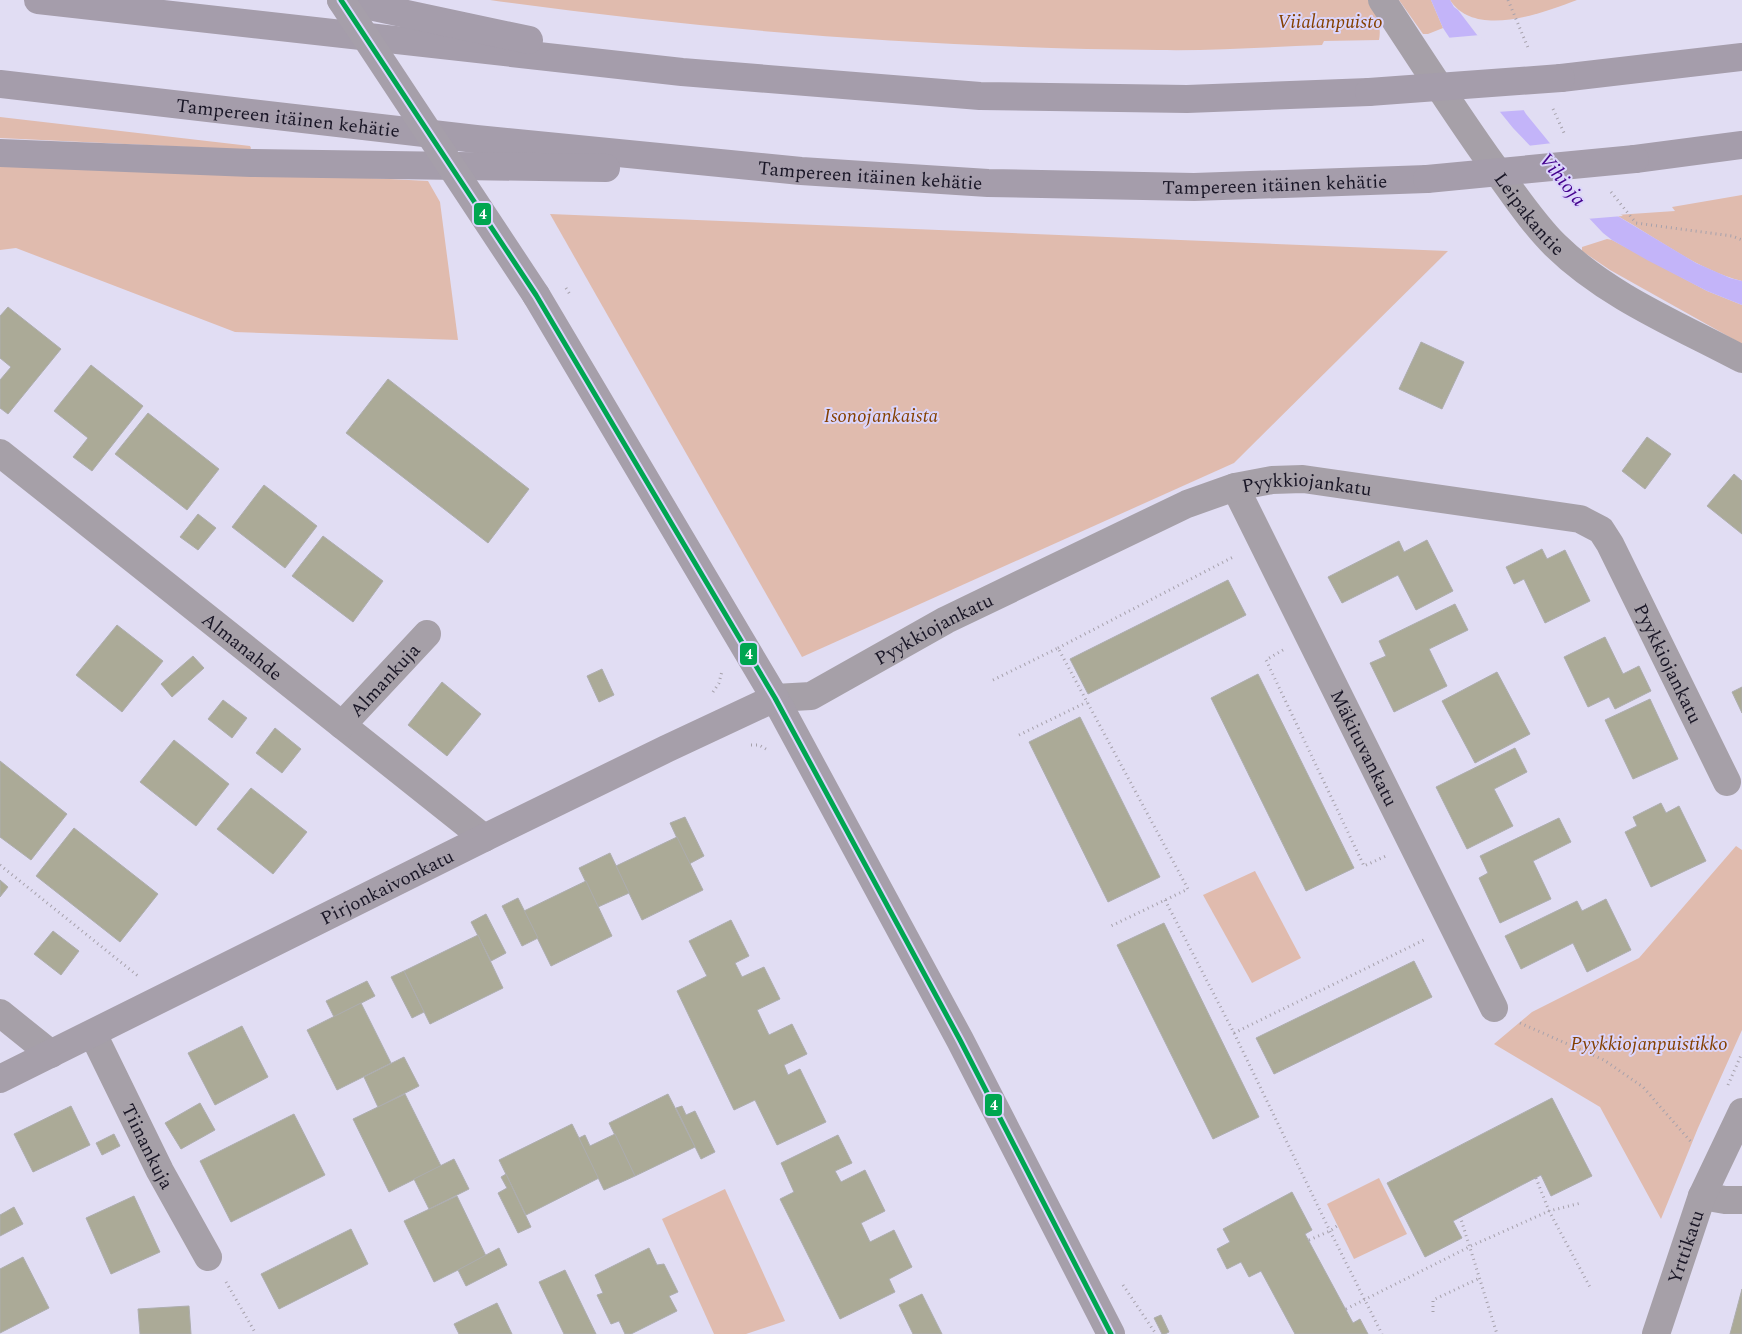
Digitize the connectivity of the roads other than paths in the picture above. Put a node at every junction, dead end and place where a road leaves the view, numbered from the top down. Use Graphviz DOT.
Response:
graph roads {
  1 [pos="38,0"];
  2 [pos="341,0"];
  3 [pos="1382,0"];
  4 [pos="1742,57"];
  5 [pos="682,72"];
  6 [pos="0,84"];
  7 [pos="1742,145"];
  8 [pos="0,152"];
  9 [pos="801,171"];
  10 [pos="1742,359"];
  11 [pos="0,453"];
  12 [pos="1235,488"];
  13 [pos="427,634"];
  14 [pos="775,698"];
  15 [pos="342,725"];
  16 [pos="1727,782"];
  17 [pos="484,838"];
  18 [pos="1494,1008"];
  19 [pos="0,1013"];
  20 [pos="93,1034"];
  21 [pos="51,1054"];
  22 [pos="0,1078"];
  23 [pos="1742,1112"];
  24 [pos="1702,1196"];
  25 [pos="1742,1200"];
  26 [pos="208,1257"];
  27 [pos="1110,1334"];
  28 [pos="1656,1334"];
  1 -- 5 [label="highway"];
  2 -- 5 [label="highway"];
  2 -- 14 [label="main road, bridge"];
  3 -- 10 [label="street, Leipakantie"];
  4 -- 5 [label="highway, bridge"];
  6 -- 9 [label="highway, Tampereen itäinen kehätie"];
  7 -- 9 [label="highway, Tampereen itäinen kehätie, bridge"];
  8 -- 9 [label="highway"];
  11 -- 15 [label="street, Almanahde"];
  12 -- 14 [label="street, Pyykkiojankatu"];
  12 -- 16 [label="street, Pyykkiojankatu"];
  12 -- 18 [label="street, Mäkituvankatu"];
  13 -- 15 [label="street, Almankuja"];
  14 -- 17 [label="main road, Pirjonkaivonkatu"];
  14 -- 27 [label="main road"];
  15 -- 17 [label="street, Almanahde"];
  17 -- 20 [label="main road, Pirjonkaivonkatu"];
  19 -- 21 [label="street"];
  20 -- 21 [label="main road, Pirjonkaivonkatu"];
  20 -- 26 [label="street, Tiinankuja"];
  21 -- 22 [label="main road, Pirjonkaivonkatu"];
  23 -- 24 [label="street"];
  24 -- 25 [label="street, Yrttikatu"];
  24 -- 28 [label="street, Yrttikatu"];
}
